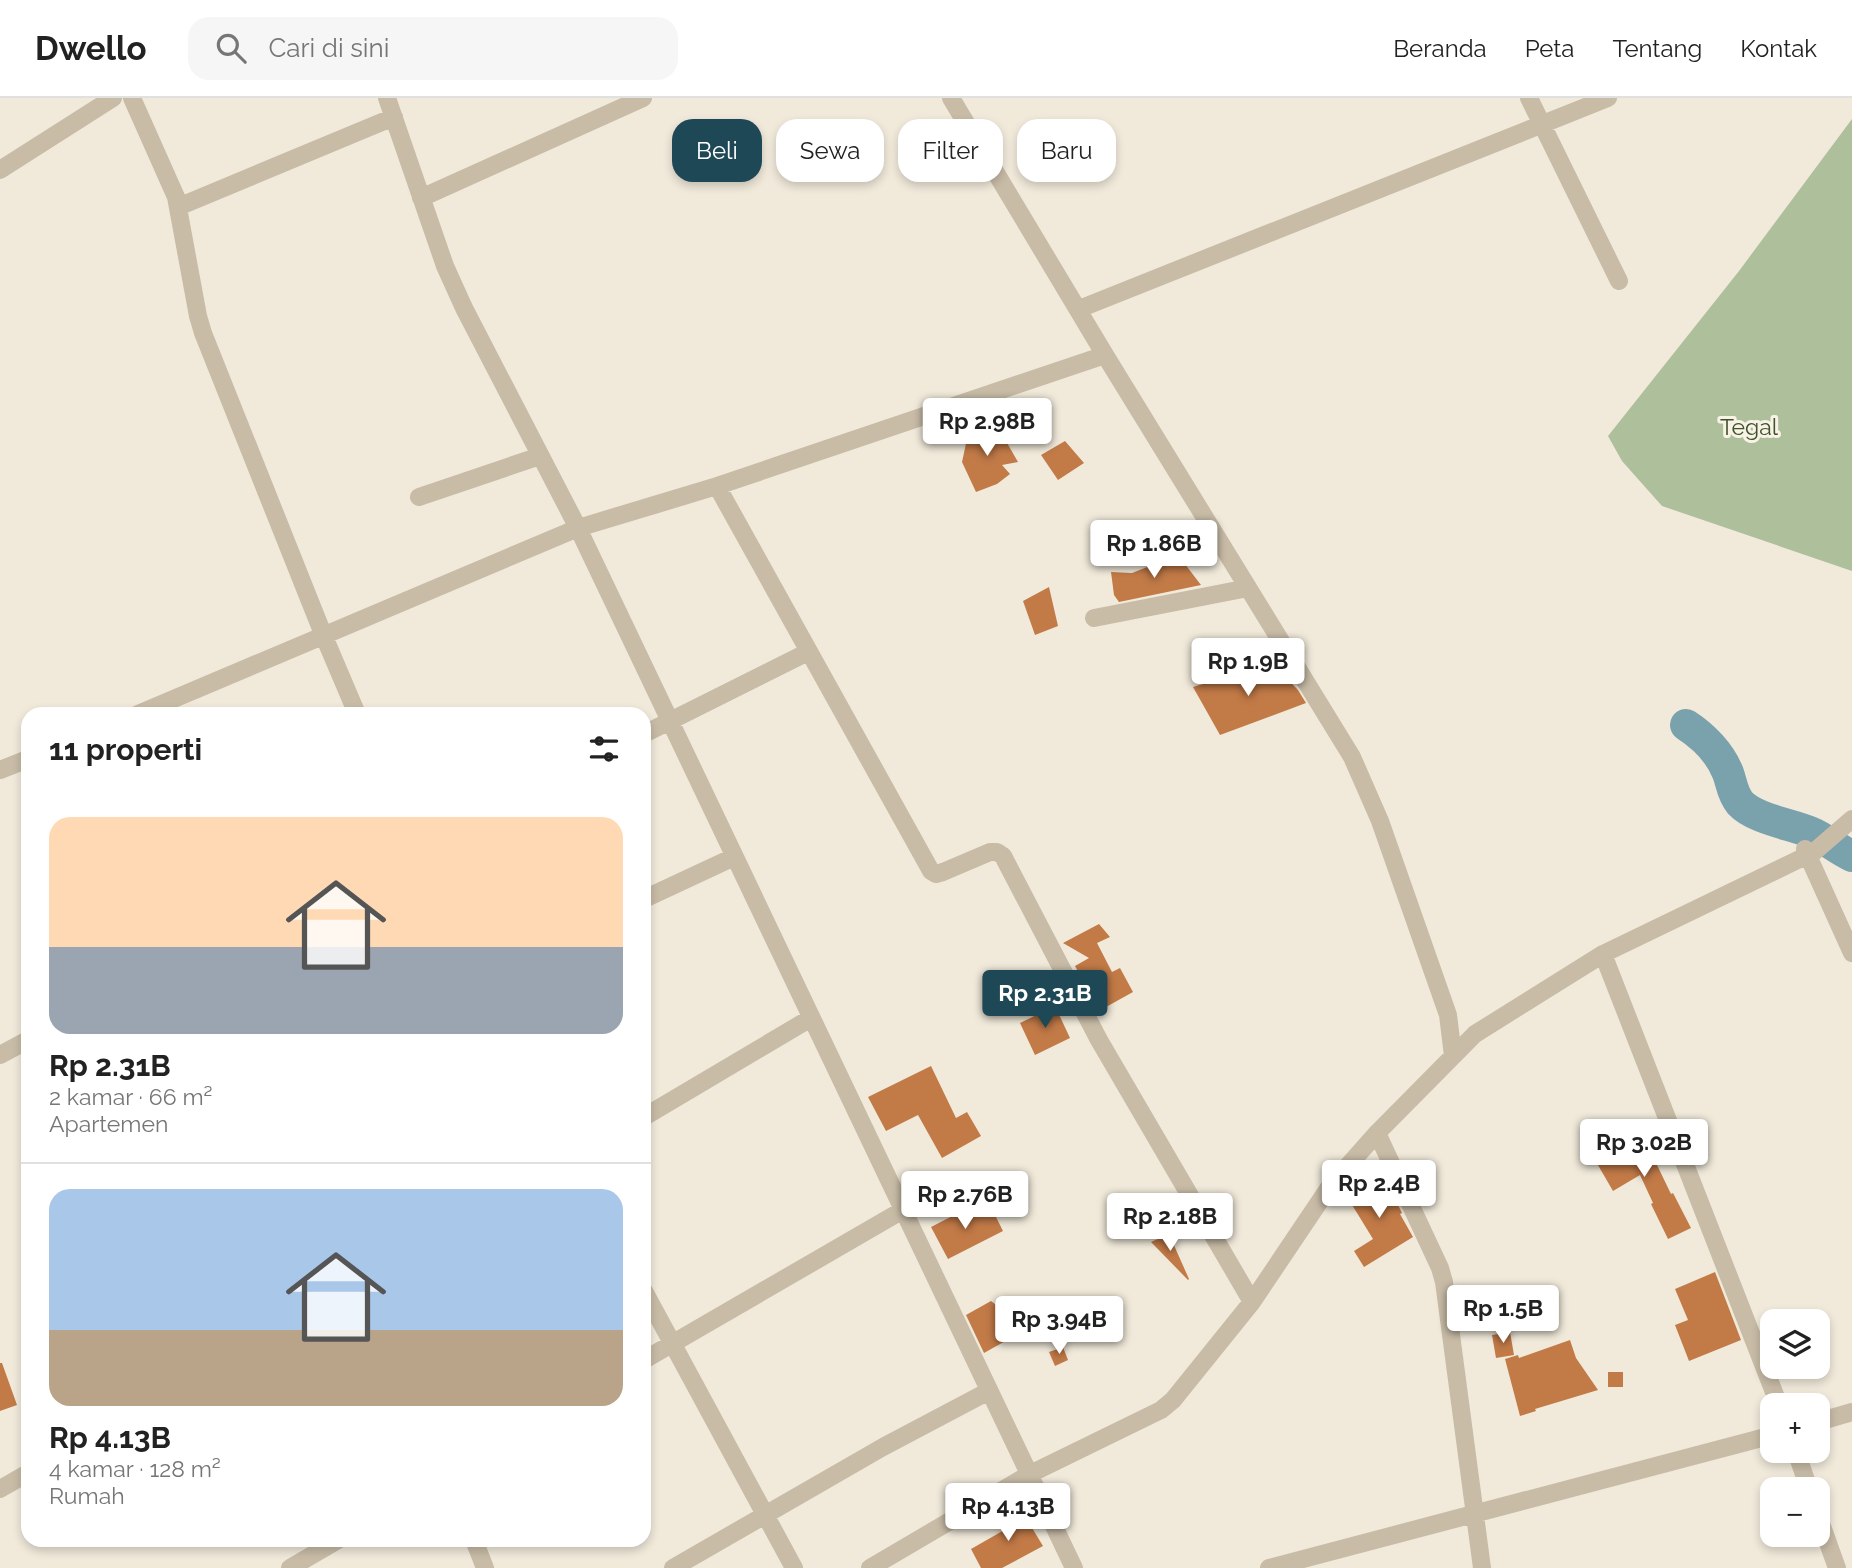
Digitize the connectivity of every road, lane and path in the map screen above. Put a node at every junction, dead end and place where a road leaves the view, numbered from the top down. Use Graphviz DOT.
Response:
graph roads {
  1 [pos="113,98"];
  2 [pos="132,98"];
  3 [pos="387,98"];
  4 [pos="643,98"];
  5 [pos="951,98"];
  6 [pos="1529,98"];
  7 [pos="1608,98"];
  8 [pos="394,117"];
  9 [pos="1543,124"];
  10 [pos="0,170"];
  11 [pos="421,198"];
  12 [pos="178,207"];
  13 [pos="1619,281"];
  14 [pos="1079,310"];
  15 [pos="1105,355"];
  16 [pos="540,456"];
  17 [pos="717,486"];
  18 [pos="419,497"];
  19 [pos="578,528"];
  20 [pos="1248,588"];
  21 [pos="1094,618"];
  22 [pos="323,634"];
  23 [pos="808,652"];
  24 [pos="154,707"];
  25 [pos="354,707"];
  26 [pos="670,722"];
  27 [pos="651,731"];
  28 [pos="21,762"];
  29 [pos="0,769"];
  30 [pos="1852,819"];
  31 [pos="1806,852"];
  32 [pos="734,857"];
  33 [pos="651,896"];
  34 [pos="1852,953"];
  35 [pos="1603,954"];
  36 [pos="811,1018"];
  37 [pos="21,1044"];
  38 [pos="0,1055"];
  39 [pos="1453,1056"];
  40 [pos="651,1113"];
  41 [pos="1377,1133"];
  42 [pos="903,1210"];
  43 [pos="1252,1301"];
  44 [pos="651,1303"];
  45 [pos="673,1342"];
  46 [pos="651,1356"];
  47 [pos="989,1391"];
  48 [pos="1774,1393"];
  49 [pos="1852,1412"];
  50 [pos="1830,1418"];
  51 [pos="1760,1438"];
  52 [pos="1030,1474"];
  53 [pos="21,1477"];
  54 [pos="0,1489"];
  55 [pos="1474,1512"];
  56 [pos="764,1514"];
  57 [pos="326,1547"];
  58 [pos="477,1547"];
  59 [pos="1829,1547"];
  60 [pos="289,1568"];
  61 [pos="485,1568"];
  62 [pos="673,1568"];
  63 [pos="794,1568"];
  64 [pos="870,1568"];
  65 [pos="1074,1568"];
  66 [pos="1269,1568"];
  67 [pos="1482,1568"];
  68 [pos="1837,1568"];
  1 -- 10 [label="street"];
  2 -- 12 [label="street"];
  3 -- 8 [label="street"];
  4 -- 11 [label="street"];
  5 -- 14 [label="street"];
  6 -- 9 [label="street"];
  7 -- 9 [label="street"];
  8 -- 11 [label="street"];
  8 -- 12 [label="street"];
  9 -- 13 [label="street"];
  9 -- 14 [label="street"];
  11 -- 16 [label="street"];
  12 -- 22 [label="street"];
  14 -- 15 [label="street"];
  15 -- 17 [label="street"];
  15 -- 20 [label="street"];
  16 -- 18 [label="street"];
  16 -- 19 [label="street"];
  17 -- 19 [label="street"];
  17 -- 23 [label="street"];
  19 -- 22 [label="street"];
  19 -- 26 [label="street"];
  20 -- 21 [label="street"];
  20 -- 39 [label="street"];
  22 -- 24 [label="street"];
  22 -- 25 [label="street"];
  23 -- 26 [label="street"];
  23 -- 43 [label="street"];
  26 -- 27 [label="street"];
  26 -- 32 [label="street"];
  28 -- 29 [label="street"];
  30 -- 31 [label="street"];
  31 -- 34 [label="street"];
  31 -- 35 [label="street"];
  32 -- 33 [label="street"];
  32 -- 36 [label="street"];
  35 -- 39 [label="street"];
  35 -- 48 [label="street"];
  36 -- 40 [label="street"];
  36 -- 42 [label="street"];
  37 -- 38 [label="street"];
  39 -- 41 [label="street"];
  41 -- 43 [label="street"];
  41 -- 55 [label="street"];
  42 -- 45 [label="street"];
  42 -- 47 [label="street"];
  43 -- 52 [label="street"];
  44 -- 45 [label="street"];
  45 -- 46 [label="street"];
  45 -- 56 [label="street"];
  47 -- 52 [label="street"];
  47 -- 56 [label="street"];
  49 -- 50 [label="street"];
  51 -- 55 [label="street"];
  52 -- 64 [label="street"];
  52 -- 65 [label="street"];
  53 -- 54 [label="street"];
  55 -- 66 [label="street"];
  55 -- 67 [label="street"];
  56 -- 62 [label="street"];
  56 -- 63 [label="street"];
  57 -- 60 [label="street"];
  58 -- 61 [label="street"];
  59 -- 68 [label="street"];
}
